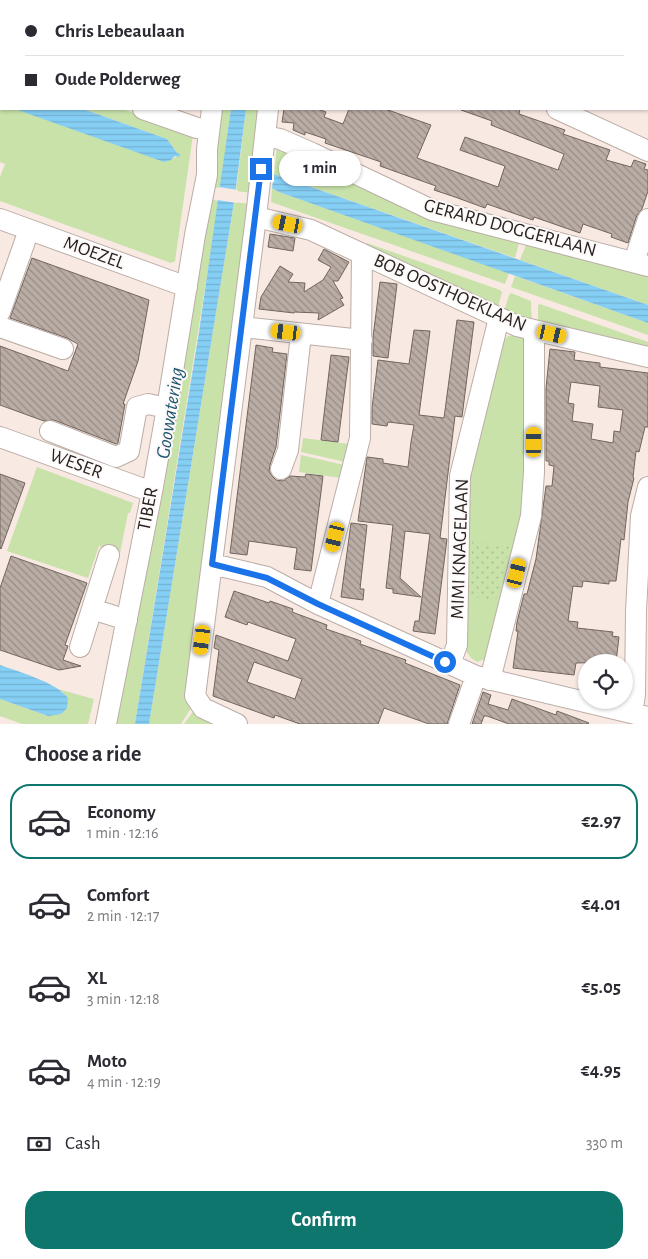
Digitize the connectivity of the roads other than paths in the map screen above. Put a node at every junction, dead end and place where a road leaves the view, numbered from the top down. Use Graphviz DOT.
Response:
graph roads {
  1 [pos="147,110"];
  2 [pos="212,110"];
  3 [pos="268,110"];
  4 [pos="559,110"];
  5 [pos="265,136"];
  6 [pos="208,139"];
  7 [pos="648,151"];
  8 [pos="256,218"];
  9 [pos="0,219"];
  10 [pos="648,219"];
  11 [pos="29,230"];
  12 [pos="362,254"];
  13 [pos="641,264"];
  14 [pos="187,287"];
  15 [pos="0,312"];
  16 [pos="499,318"];
  17 [pos="0,327"];
  18 [pos="242,327"];
  19 [pos="534,330"];
  20 [pos="301,334"];
  21 [pos="362,340"];
  22 [pos="63,349"];
  23 [pos="648,357"];
  24 [pos="167,408"];
  25 [pos="50,431"];
  26 [pos="0,437"];
  27 [pos="75,441"];
  28 [pos="69,462"];
  29 [pos="281,470"];
  30 [pos="648,487"];
  31 [pos="152,492"];
  32 [pos="109,555"];
  33 [pos="212,564"];
  34 [pos="318,604"];
  35 [pos="92,609"];
  36 [pos="127,620"];
  37 [pos="80,647"];
  38 [pos="450,664"];
  39 [pos="483,678"];
  40 [pos="640,715"];
  41 [pos="106,724"];
  42 [pos="237,724"];
  43 [pos="459,724"];
  1 -- 6 [label="street"];
  2 -- 6 [label="street, TIBER"];
  3 -- 5 [label="street"];
  4 -- 7 [label="street"];
  5 -- 8 [label="street"];
  5 -- 13 [label="street, GERARD DOGGERLAAN"];
  6 -- 14 [label="street, TIBER"];
  8 -- 12 [label="street, BOB OOSTHOEKLAAN"];
  8 -- 18 [label="street"];
  9 -- 11 [label="street, MOEZEL"];
  10 -- 13 [label="street"];
  11 -- 14 [label="street, MOEZEL"];
  11 -- 15 [label="street"];
  12 -- 16 [label="street, BOB OOSTHOEKLAAN"];
  12 -- 21 [label="street"];
  14 -- 24 [label="street, TIBER"];
  16 -- 19 [label="street, BOB OOSTHOEKLAAN"];
  16 -- 38 [label="street, MIMI KNAGELAAN"];
  17 -- 22 [label="street"];
  18 -- 20 [label="street"];
  18 -- 33 [label="street"];
  19 -- 23 [label="street, BOB OOSTHOEKLAAN"];
  19 -- 39 [label="street"];
  20 -- 21 [label="street"];
  20 -- 29 [label="street"];
  21 -- 34 [label="street"];
  24 -- 27 [label="street"];
  24 -- 31 [label="street, TIBER"];
  25 -- 27 [label="street"];
  26 -- 28 [label="street, WESER"];
  27 -- 28 [label="street"];
  28 -- 31 [label="street, WESER"];
  30 -- 40 [label="street"];
  31 -- 36 [label="street, TIBER"];
  32 -- 35 [label="street"];
  33 -- 34 [label="street"];
  33 -- 42 [label="street"];
  34 -- 38 [label="street"];
  35 -- 36 [label="street"];
  35 -- 37 [label="street"];
  36 -- 41 [label="street, TIBER"];
  38 -- 39 [label="street"];
  39 -- 40 [label="street"];
  39 -- 43 [label="street"];
}
